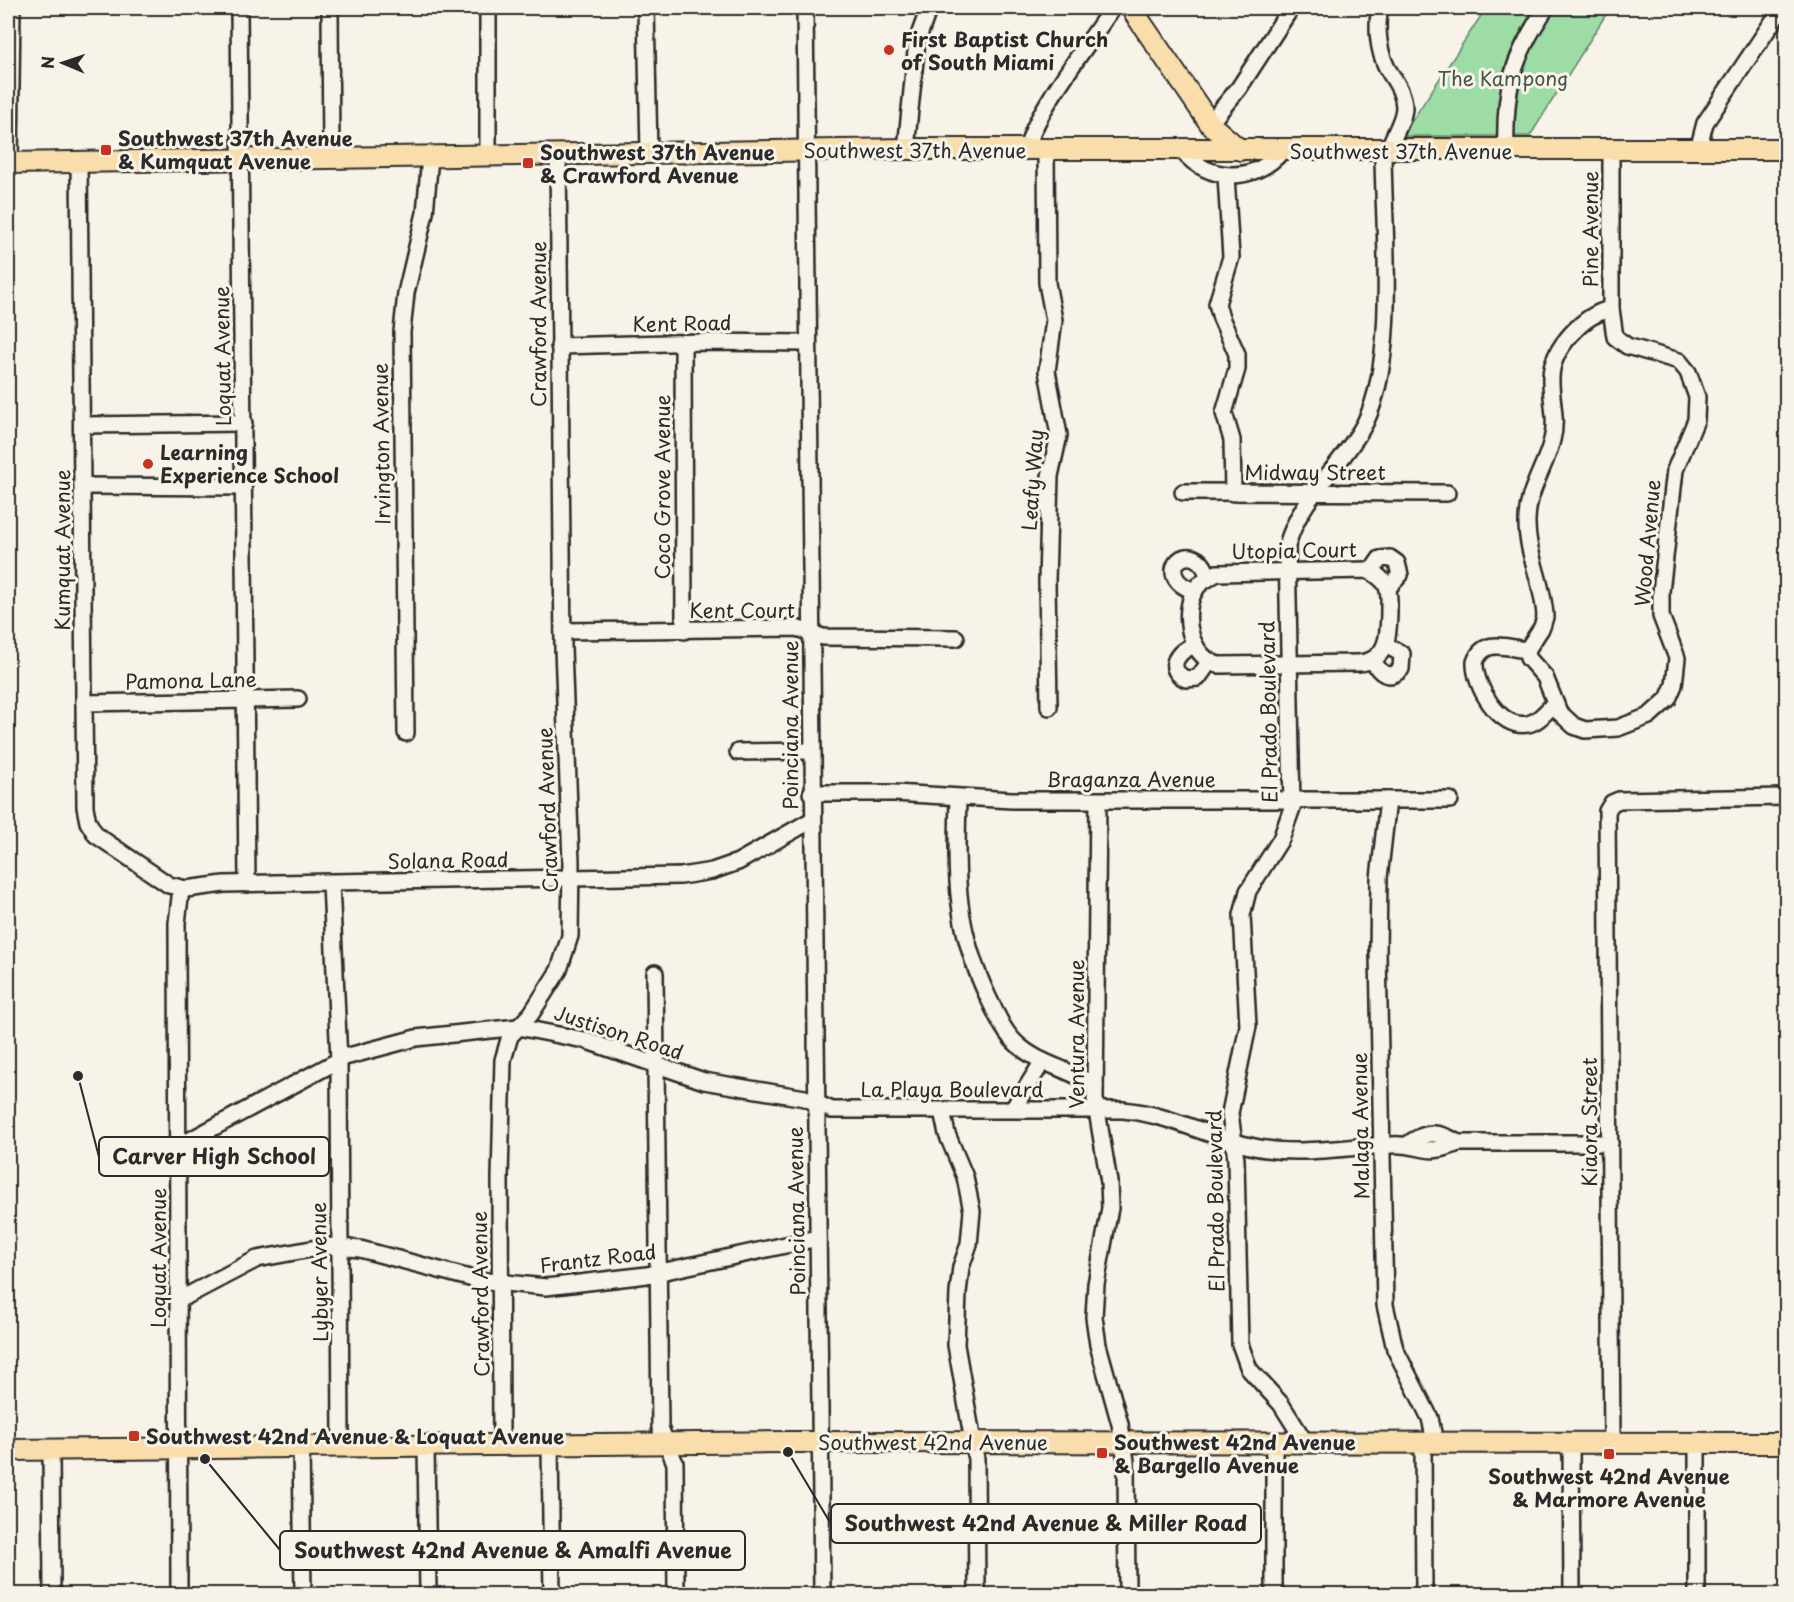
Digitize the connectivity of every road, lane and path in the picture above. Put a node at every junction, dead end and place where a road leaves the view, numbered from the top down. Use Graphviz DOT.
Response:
graph roads {
  1 [pos="12,8"];
  2 [pos="239,8"];
  3 [pos="330,8"];
  4 [pos="488,8"];
  5 [pos="646,8"];
  6 [pos="805,8"];
  7 [pos="928,8"];
  8 [pos="1112,8"];
  9 [pos="1131,8"];
  10 [pos="1291,8"];
  11 [pos="1380,8"];
  12 [pos="1546,8"];
  13 [pos="1782,8"];
  14 [pos="1211,124"];
  15 [pos="906,149"];
  16 [pos="1037,149"];
  17 [pos="1786,149"];
  18 [pos="1189,150"];
  19 [pos="1240,150"];
  20 [pos="1506,150"];
  21 [pos="1611,150"];
  22 [pos="1698,150"];
  23 [pos="806,151"];
  24 [pos="1282,151"];
  25 [pos="1385,151"];
  26 [pos="649,153"];
  27 [pos="558,154"];
  28 [pos="488,155"];
  29 [pos="430,157"];
  30 [pos="331,158"];
  31 [pos="239,160"];
  32 [pos="79,162"];
  33 [pos="9,163"];
  34 [pos="1226,176"];
  35 [pos="1611,309"];
  36 [pos="683,343"];
  37 [pos="807,343"];
  38 [pos="559,346"];
  39 [pos="244,423"];
  40 [pos="82,425"];
  41 [pos="82,486"];
  42 [pos="243,487"];
  43 [pos="1183,492"];
  44 [pos="1233,493"];
  45 [pos="1313,493"];
  46 [pos="1447,493"];
  47 [pos="1286,572"];
  48 [pos="1371,572"];
  49 [pos="1209,578"];
  50 [pos="1388,588"];
  51 [pos="1195,591"];
  52 [pos="563,631"];
  53 [pos="684,631"];
  54 [pos="811,633"];
  55 [pos="956,638"];
  56 [pos="1195,645"];
  57 [pos="1386,645"];
  58 [pos="1527,650"];
  59 [pos="1373,660"];
  60 [pos="1210,661"];
  61 [pos="1289,663"];
  62 [pos="298,699"];
  63 [pos="246,701"];
  64 [pos="84,703"];
  65 [pos="1554,704"];
  66 [pos="1049,707"];
  67 [pos="406,733"];
  68 [pos="811,751"];
  69 [pos="738,752"];
  70 [pos="812,793"];
  71 [pos="1786,797"];
  72 [pos="958,798"];
  73 [pos="1291,800"];
  74 [pos="1388,800"];
  75 [pos="1450,800"];
  76 [pos="1098,801"];
  77 [pos="812,820"];
  78 [pos="572,879"];
  79 [pos="331,883"];
  80 [pos="247,884"];
  81 [pos="180,889"];
  82 [pos="655,973"];
  83 [pos="518,1027"];
  84 [pos="339,1061"];
  85 [pos="1043,1061"];
  86 [pos="655,1065"];
  87 [pos="1095,1086"];
  88 [pos="816,1102"];
  89 [pos="1013,1109"];
  90 [pos="1096,1109"];
  91 [pos="942,1111"];
  92 [pos="1234,1141"];
  93 [pos="1610,1143"];
  94 [pos="1381,1145"];
  95 [pos="179,1146"];
  96 [pos="818,1238"];
  97 [pos="340,1246"];
  98 [pos="660,1273"];
  99 [pos="501,1284"];
  100 [pos="179,1300"];
  101 [pos="820,1442"];
  102 [pos="1123,1442"];
  103 [pos="1305,1442"];
  104 [pos="1429,1442"];
  105 [pos="1571,1442"];
  106 [pos="973,1443"];
  107 [pos="1274,1443"];
  108 [pos="1612,1443"];
  109 [pos="1697,1443"];
  110 [pos="1786,1443"];
  111 [pos="668,1444"];
  112 [pos="426,1445"];
  113 [pos="501,1445"];
  114 [pos="550,1445"];
  115 [pos="301,1446"];
  116 [pos="341,1446"];
  117 [pos="179,1448"];
  118 [pos="8,1450"];
  119 [pos="51,1450"];
  120 [pos="52,1594"];
  121 [pos="179,1594"];
  122 [pos="303,1594"];
  123 [pos="428,1594"];
  124 [pos="552,1594"];
  125 [pos="676,1594"];
  126 [pos="822,1594"];
  127 [pos="977,1594"];
  128 [pos="1126,1594"];
  129 [pos="1274,1594"];
  130 [pos="1424,1594"];
  131 [pos="1572,1594"];
  132 [pos="1697,1594"];
  1 -- 33 [label="street"];
  2 -- 31 [label="street, Loquat Avenue"];
  3 -- 30 [label="street"];
  4 -- 28 [label="street"];
  5 -- 26 [label="street"];
  6 -- 23 [label="street, Poinciana Avenue"];
  7 -- 15 [label="street"];
  8 -- 16 [label="street"];
  9 -- 14 [label="main road"];
  10 -- 14 [label="street"];
  11 -- 25 [label="street, El Prado Boulevard"];
  12 -- 20 [label="street"];
  13 -- 22 [label="street"];
  14 -- 18 [label="main road"];
  14 -- 19 [label="main road"];
  15 -- 16 [label="main road, Southwest 37th Avenue"];
  15 -- 23 [label="main road, Southwest 37th Avenue"];
  16 -- 18 [label="main road, Southwest 37th Avenue"];
  16 -- 66 [label="street, Leafy Way"];
  17 -- 22 [label="main road, Southwest 37th Avenue"];
  18 -- 19 [label="main road, Southwest 37th Avenue"];
  18 -- 34 [label="street"];
  19 -- 24 [label="main road, Southwest 37th Avenue"];
  20 -- 21 [label="main road, Southwest 37th Avenue"];
  20 -- 25 [label="main road, Southwest 37th Avenue"];
  21 -- 22 [label="main road, Southwest 37th Avenue"];
  21 -- 35 [label="street, Pine Avenue"];
  23 -- 26 [label="main road, Southwest 37th Avenue"];
  23 -- 37 [label="street, Poinciana Avenue"];
  24 -- 25 [label="main road, Southwest 37th Avenue"];
  24 -- 34 [label="street"];
  25 -- 45 [label="street, El Prado Boulevard"];
  26 -- 27 [label="main road, Southwest 37th Avenue"];
  27 -- 28 [label="main road, Southwest 37th Avenue"];
  27 -- 38 [label="street, Crawford Avenue"];
  28 -- 29 [label="main road, Southwest 37th Avenue"];
  29 -- 30 [label="main road, Southwest 37th Avenue"];
  29 -- 67 [label="street, Irvington Avenue"];
  30 -- 31 [label="main road, Southwest 37th Avenue"];
  31 -- 32 [label="main road, Southwest 37th Avenue"];
  31 -- 39 [label="street, Loquat Avenue"];
  32 -- 33 [label="main road, Southwest 37th Avenue"];
  32 -- 40 [label="street, Kumquat Avenue"];
  34 -- 44 [label="street"];
  35 -- 58 [label="street"];
  35 -- 65 [label="street, Wood Avenue"];
  36 -- 37 [label="street, Kent Road"];
  36 -- 38 [label="street, Kent Road"];
  36 -- 53 [label="street, Coco Grove Avenue"];
  37 -- 54 [label="street, Poinciana Avenue"];
  38 -- 52 [label="street, Crawford Avenue"];
  39 -- 40 [label="street"];
  39 -- 42 [label="street, Loquat Avenue"];
  40 -- 41 [label="street, Kumquat Avenue"];
  41 -- 42 [label="street"];
  41 -- 64 [label="street, Kumquat Avenue"];
  42 -- 63 [label="street, Loquat Avenue"];
  43 -- 44 [label="street, Midway Street"];
  44 -- 45 [label="street, Midway Street"];
  45 -- 46 [label="street, Midway Street"];
  45 -- 47 [label="street, El Prado Boulevard"];
  47 -- 48 [label="street, Utopia Court"];
  47 -- 49 [label="street, Utopia Court"];
  47 -- 61 [label="street, El Prado Boulevard"];
  48 -- 50 [label="street, Utopia Court"];
  48 -- 50 [label="street"];
  49 -- 51 [label="street, Utopia Court"];
  49 -- 51 [label="street"];
  50 -- 57 [label="street"];
  51 -- 56 [label="street"];
  52 -- 53 [label="street, Kent Court"];
  52 -- 78 [label="street, Crawford Avenue"];
  53 -- 54 [label="street, Kent Court"];
  54 -- 55 [label="street, Kent Court"];
  54 -- 68 [label="street, Poinciana Avenue"];
  56 -- 60 [label="street"];
  56 -- 60 [label="street"];
  57 -- 59 [label="street"];
  57 -- 59 [label="street"];
  58 -- 65 [label="street, Wood Avenue"];
  58 -- 65 [label="street"];
  59 -- 61 [label="street"];
  60 -- 61 [label="street"];
  61 -- 73 [label="street, El Prado Boulevard"];
  62 -- 63 [label="street, Pamona Lane"];
  63 -- 64 [label="street, Pamona Lane"];
  63 -- 80 [label="street, Loquat Avenue"];
  64 -- 81 [label="street, Kumquat Avenue"];
  68 -- 69 [label="street"];
  68 -- 70 [label="street, Poinciana Avenue"];
  70 -- 72 [label="street, Braganza Avenue"];
  70 -- 77 [label="street, Poinciana Avenue"];
  71 -- 93 [label="street, Kiaora Street"];
  72 -- 76 [label="street, Braganza Avenue"];
  72 -- 85 [label="street"];
  73 -- 74 [label="street, Braganza Avenue"];
  73 -- 76 [label="street, Braganza Avenue"];
  73 -- 92 [label="street, El Prado Boulevard"];
  74 -- 75 [label="street, Braganza Avenue"];
  74 -- 94 [label="street, Malaga Avenue"];
  76 -- 87 [label="street, Ventura Avenue"];
  77 -- 78 [label="street, Solana Road"];
  77 -- 88 [label="street, Poinciana Avenue"];
  78 -- 79 [label="street, Solana Road"];
  78 -- 83 [label="street, Crawford Avenue"];
  79 -- 80 [label="street, Solana Road"];
  79 -- 84 [label="street, Lybyer Avenue"];
  80 -- 81 [label="street, Solana Road"];
  81 -- 95 [label="street, Loquat Avenue"];
  82 -- 86 [label="street"];
  83 -- 84 [label="street, Justison Road"];
  83 -- 86 [label="street, Justison Road"];
  83 -- 99 [label="street, Crawford Avenue"];
  84 -- 95 [label="street, Justison Road"];
  84 -- 97 [label="street, Lybyer Avenue"];
  85 -- 87 [label="street"];
  85 -- 89 [label="street"];
  86 -- 88 [label="street, Justison Road"];
  86 -- 98 [label="street"];
  87 -- 90 [label="street, Ventura Avenue"];
  88 -- 91 [label="street, La Playa Boulevard"];
  88 -- 96 [label="street, Poinciana Avenue"];
  89 -- 90 [label="street, La Playa Boulevard"];
  89 -- 91 [label="street, La Playa Boulevard"];
  90 -- 92 [label="street, La Playa Boulevard"];
  90 -- 102 [label="street, Ventura Avenue"];
  91 -- 106 [label="street"];
  92 -- 94 [label="street, La Playa Boulevard"];
  92 -- 103 [label="street, El Prado Boulevard"];
  93 -- 94 [label="street, La Playa Boulevard"];
  93 -- 108 [label="street, Kiaora Street"];
  94 -- 104 [label="street, Malaga Avenue"];
  95 -- 100 [label="street, Loquat Avenue"];
  96 -- 98 [label="street, Frantz Road"];
  96 -- 101 [label="street, Poinciana Avenue"];
  97 -- 99 [label="street, Frantz Road"];
  97 -- 100 [label="street, Frantz Road"];
  97 -- 116 [label="street, Lybyer Avenue"];
  98 -- 99 [label="street, Frantz Road"];
  98 -- 111 [label="street"];
  99 -- 113 [label="street, Crawford Avenue"];
  100 -- 117 [label="street, Loquat Avenue"];
  101 -- 106 [label="main road, Southwest 42nd Avenue"];
  101 -- 111 [label="main road, Southwest 42nd Avenue"];
  101 -- 126 [label="street, Poinciana Avenue"];
  102 -- 106 [label="main road, Southwest 42nd Avenue"];
  102 -- 107 [label="main road, Southwest 42nd Avenue"];
  102 -- 128 [label="street, Ventura Avenue"];
  103 -- 104 [label="main road, Southwest 42nd Avenue"];
  103 -- 107 [label="main road, Southwest 42nd Avenue"];
  104 -- 105 [label="main road, Southwest 42nd Avenue"];
  104 -- 130 [label="street, Malaga Avenue"];
  105 -- 108 [label="main road, Southwest 42nd Avenue"];
  105 -- 131 [label="street"];
  106 -- 127 [label="street"];
  107 -- 129 [label="street"];
  108 -- 109 [label="main road, Southwest 42nd Avenue"];
  109 -- 110 [label="main road, Southwest 42nd Avenue"];
  109 -- 132 [label="street"];
  111 -- 114 [label="main road, Southwest 42nd Avenue"];
  111 -- 125 [label="street"];
  112 -- 113 [label="main road, Southwest 42nd Avenue"];
  112 -- 116 [label="main road, Southwest 42nd Avenue"];
  112 -- 123 [label="street"];
  113 -- 114 [label="main road, Southwest 42nd Avenue"];
  114 -- 124 [label="street"];
  115 -- 116 [label="main road, Southwest 42nd Avenue"];
  115 -- 117 [label="main road, Southwest 42nd Avenue"];
  115 -- 122 [label="street"];
  117 -- 119 [label="main road, Southwest 42nd Avenue"];
  117 -- 121 [label="street, Loquat Avenue"];
  118 -- 119 [label="main road, Southwest 42nd Avenue"];
  119 -- 120 [label="street"];
}
